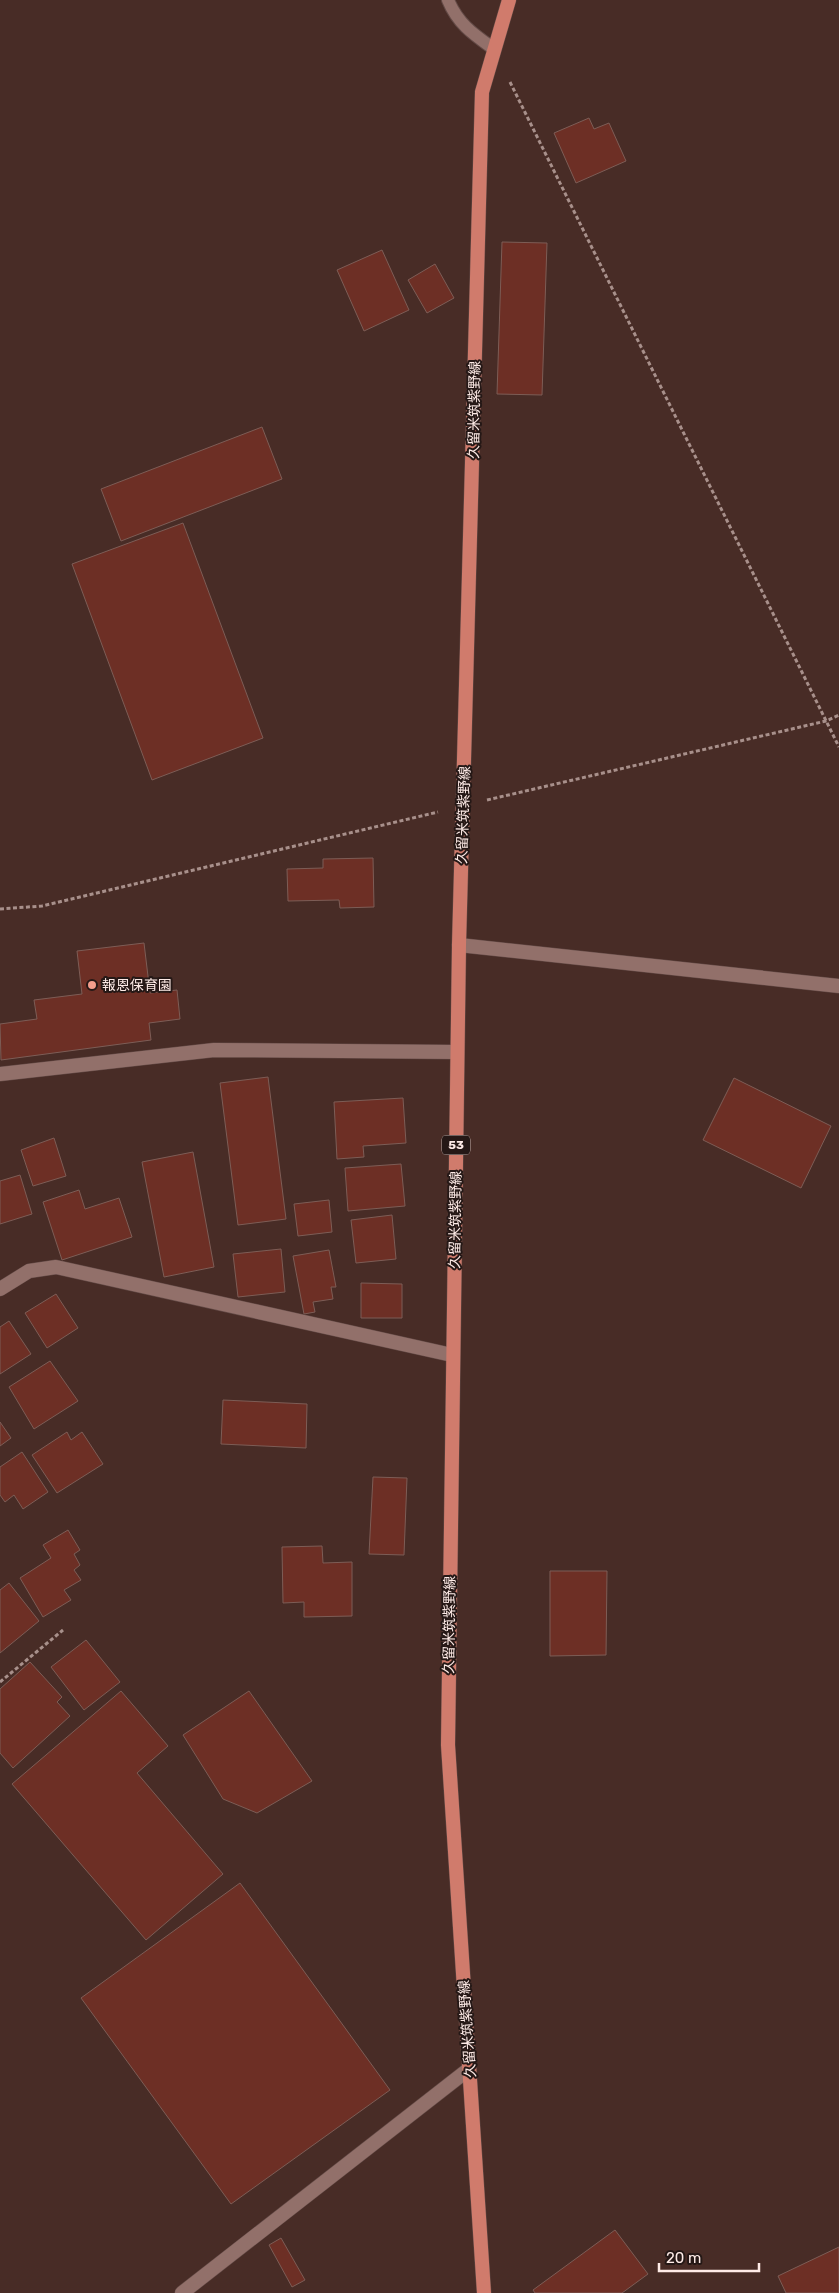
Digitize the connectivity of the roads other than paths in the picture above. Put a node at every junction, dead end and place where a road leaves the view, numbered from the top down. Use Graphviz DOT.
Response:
graph roads {
  1 [pos="448,0"];
  2 [pos="509,0"];
  3 [pos="494,49"];
  4 [pos="459,945"];
  5 [pos="839,986"];
  6 [pos="457,1052"];
  7 [pos="0,1074"];
  8 [pos="0,1289"];
  9 [pos="452,1354"];
  10 [pos="469,2069"];
  11 [pos="182,2293"];
  12 [pos="484,2293"];
  1 -- 3 [label="lane"];
  2 -- 3 [label="main road, 久留米筑紫野線 / 53"];
  3 -- 4 [label="main road, 久留米筑紫野線 / 53"];
  4 -- 5 [label="street"];
  4 -- 6 [label="main road, 久留米筑紫野線 / 53"];
  6 -- 7 [label="street"];
  6 -- 9 [label="main road, 久留米筑紫野線 / 53"];
  8 -- 9 [label="street"];
  9 -- 10 [label="main road, 久留米筑紫野線 / 53"];
  10 -- 11 [label="street"];
  10 -- 12 [label="main road, 久留米筑紫野線 / 53"];
}
